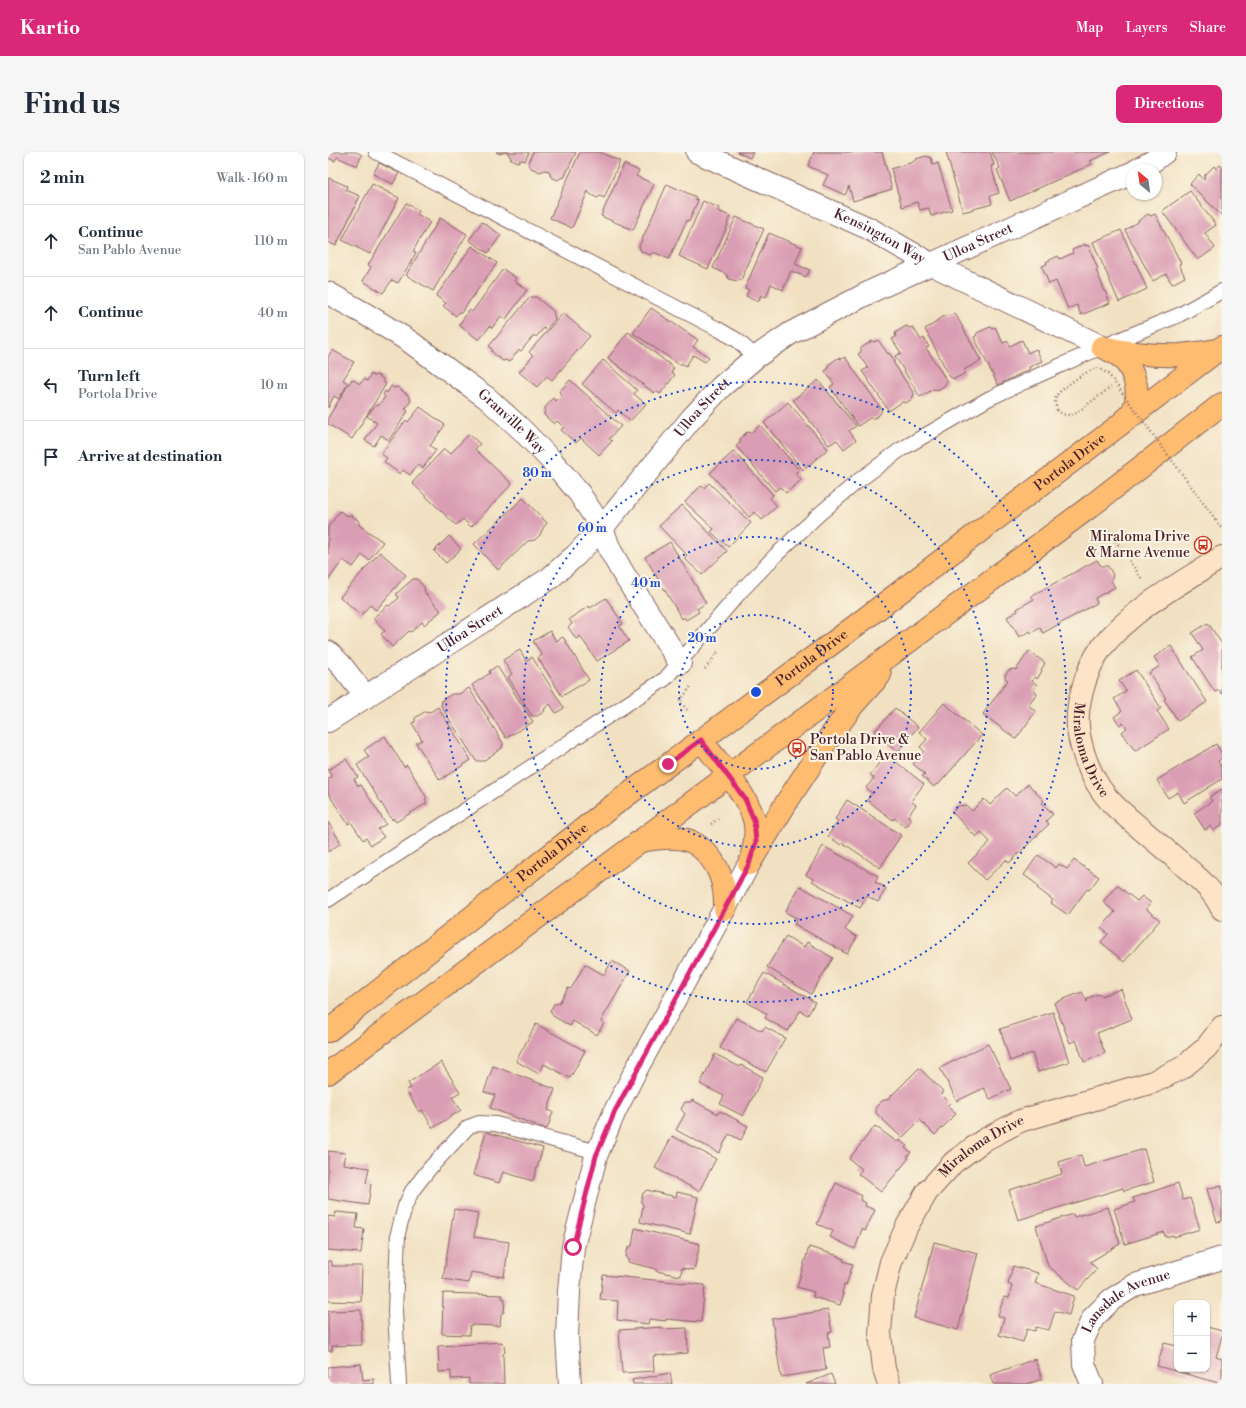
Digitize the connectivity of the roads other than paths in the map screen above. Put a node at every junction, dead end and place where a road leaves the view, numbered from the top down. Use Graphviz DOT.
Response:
graph roads {
  1 [pos="376,152"];
  2 [pos="697,152"];
  3 [pos="1164,152"];
  4 [pos="1148,164"];
  5 [pos="1126,176"];
  6 [pos="931,264"];
  7 [pos="1222,291"];
  8 [pos="328,293"];
  9 [pos="1102,347"];
  10 [pos="1220,349"];
  11 [pos="756,357"];
  12 [pos="1222,404"];
  13 [pos="1122,423"];
  14 [pos="602,528"];
  15 [pos="1222,557"];
  16 [pos="919,634"];
  17 [pos="328,652"];
  18 [pos="680,663"];
  19 [pos="366,697"];
  20 [pos="328,721"];
  21 [pos="701,740"];
  22 [pos="728,776"];
  23 [pos="640,841"];
  24 [pos="749,864"];
  25 [pos="328,900"];
  26 [pos="725,908"];
  27 [pos="1222,909"];
  28 [pos="1222,1028"];
  29 [pos="328,1031"];
  30 [pos="328,1073"];
  31 [pos="597,1152"];
  32 [pos="1222,1258"];
  33 [pos="399,1384"];
  34 [pos="570,1384"];
  35 [pos="889,1384"];
  36 [pos="1092,1384"];
  1 -- 11 [label="lane"];
  2 -- 6 [label="street, Kensington Way"];
  3 -- 4 [label="street"];
  5 -- 6 [label="street, Ulloa Street"];
  6 -- 9 [label="street, Kensington Way"];
  6 -- 11 [label="street, Ulloa Street"];
  7 -- 9 [label="lane"];
  8 -- 14 [label="street, Granville Way"];
  9 -- 10 [label="main road"];
  9 -- 13 [label="main road"];
  9 -- 18 [label="lane"];
  10 -- 13 [label="main road, Portola Drive"];
  11 -- 14 [label="street, Ulloa Street"];
  12 -- 16 [label="main road"];
  13 -- 21 [label="main road, Portola Drive"];
  14 -- 18 [label="street, Granville Way"];
  14 -- 19 [label="street, Ulloa Street"];
  15 -- 27 [label="street, Miraloma Drive"];
  16 -- 22 [label="main road"];
  16 -- 24 [label="main road"];
  17 -- 19 [label="street"];
  18 -- 25 [label="lane"];
  19 -- 20 [label="street, Ulloa Street"];
  21 -- 22 [label="main road"];
  21 -- 29 [label="main road, Portola Drive"];
  22 -- 23 [label="main road"];
  22 -- 24 [label="main road"];
  23 -- 26 [label="main road"];
  23 -- 30 [label="main road"];
  24 -- 26 [label="street"];
  26 -- 31 [label="street"];
  28 -- 35 [label="street, Miraloma Drive"];
  31 -- 33 [label="lane"];
  31 -- 34 [label="street"];
  32 -- 36 [label="street, Lansdale Avenue"];
}
